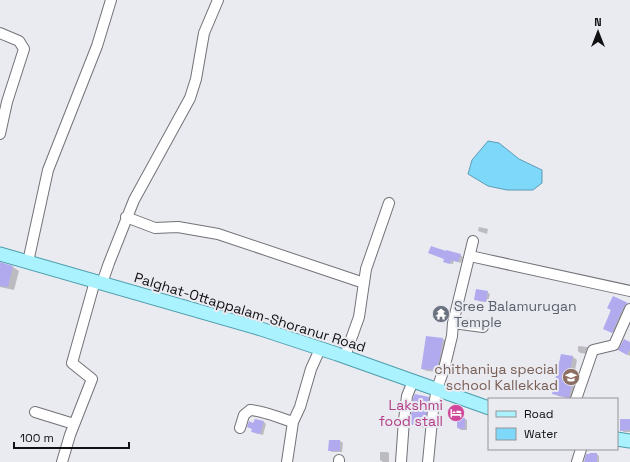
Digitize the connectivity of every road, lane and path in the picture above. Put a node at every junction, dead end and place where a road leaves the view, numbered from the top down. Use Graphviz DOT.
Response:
graph roads {
  1 [pos="111,0"];
  2 [pos="218,0"];
  3 [pos="0,33"];
  4 [pos="0,134"];
  5 [pos="388,203"];
  6 [pos="126,217"];
  7 [pos="474,242"];
  8 [pos="0,254"];
  9 [pos="470,256"];
  10 [pos="28,262"];
  11 [pos="98,282"];
  12 [pos="364,283"];
  13 [pos="630,291"];
  14 [pos="630,309"];
  15 [pos="454,323"];
  16 [pos="483,327"];
  17 [pos="320,349"];
  18 [pos="345,356"];
  19 [pos="413,381"];
  20 [pos="436,389"];
  21 [pos="576,398"];
  22 [pos="488,408"];
  23 [pos="35,412"];
  24 [pos="293,422"];
  25 [pos="74,424"];
  26 [pos="240,428"];
  27 [pos="618,439"];
  28 [pos="630,441"];
  29 [pos="581,450"];
  30 [pos="62,462"];
  31 [pos="287,462"];
  32 [pos="400,462"];
  33 [pos="428,462"];
  34 [pos="577,462"];
  1 -- 10 [label="street"];
  2 -- 6 [label="street"];
  3 -- 4 [label="street"];
  5 -- 12 [label="street"];
  6 -- 11 [label="street"];
  6 -- 12 [label="street"];
  7 -- 9 [label="street"];
  8 -- 10 [label="main road, Palghat-Ottappalam-Shoranur Road"];
  9 -- 13 [label="street"];
  9 -- 15 [label="street"];
  10 -- 11 [label="main road, Palghat-Ottappalam-Shoranur Road"];
  11 -- 17 [label="main road, Palghat-Ottappalam-Shoranur Road"];
  11 -- 25 [label="street"];
  12 -- 18 [label="street"];
  14 -- 21 [label="street"];
  15 -- 16 [label="street"];
  15 -- 20 [label="street"];
  17 -- 18 [label="main road, Palghat-Ottappalam-Shoranur Road"];
  17 -- 24 [label="street"];
  18 -- 19 [label="main road, Palghat-Ottappalam-Shoranur Road"];
  19 -- 20 [label="main road, Palghat-Ottappalam-Shoranur Road"];
  19 -- 32 [label="street"];
  20 -- 22 [label="main road, Palghat-Ottappalam-Shoranur Road"];
  20 -- 33 [label="street"];
  23 -- 25 [label="street"];
  24 -- 26 [label="street"];
  24 -- 31 [label="street"];
  25 -- 30 [label="street"];
  27 -- 28 [label="main road"];
  29 -- 34 [label="street"];
}
